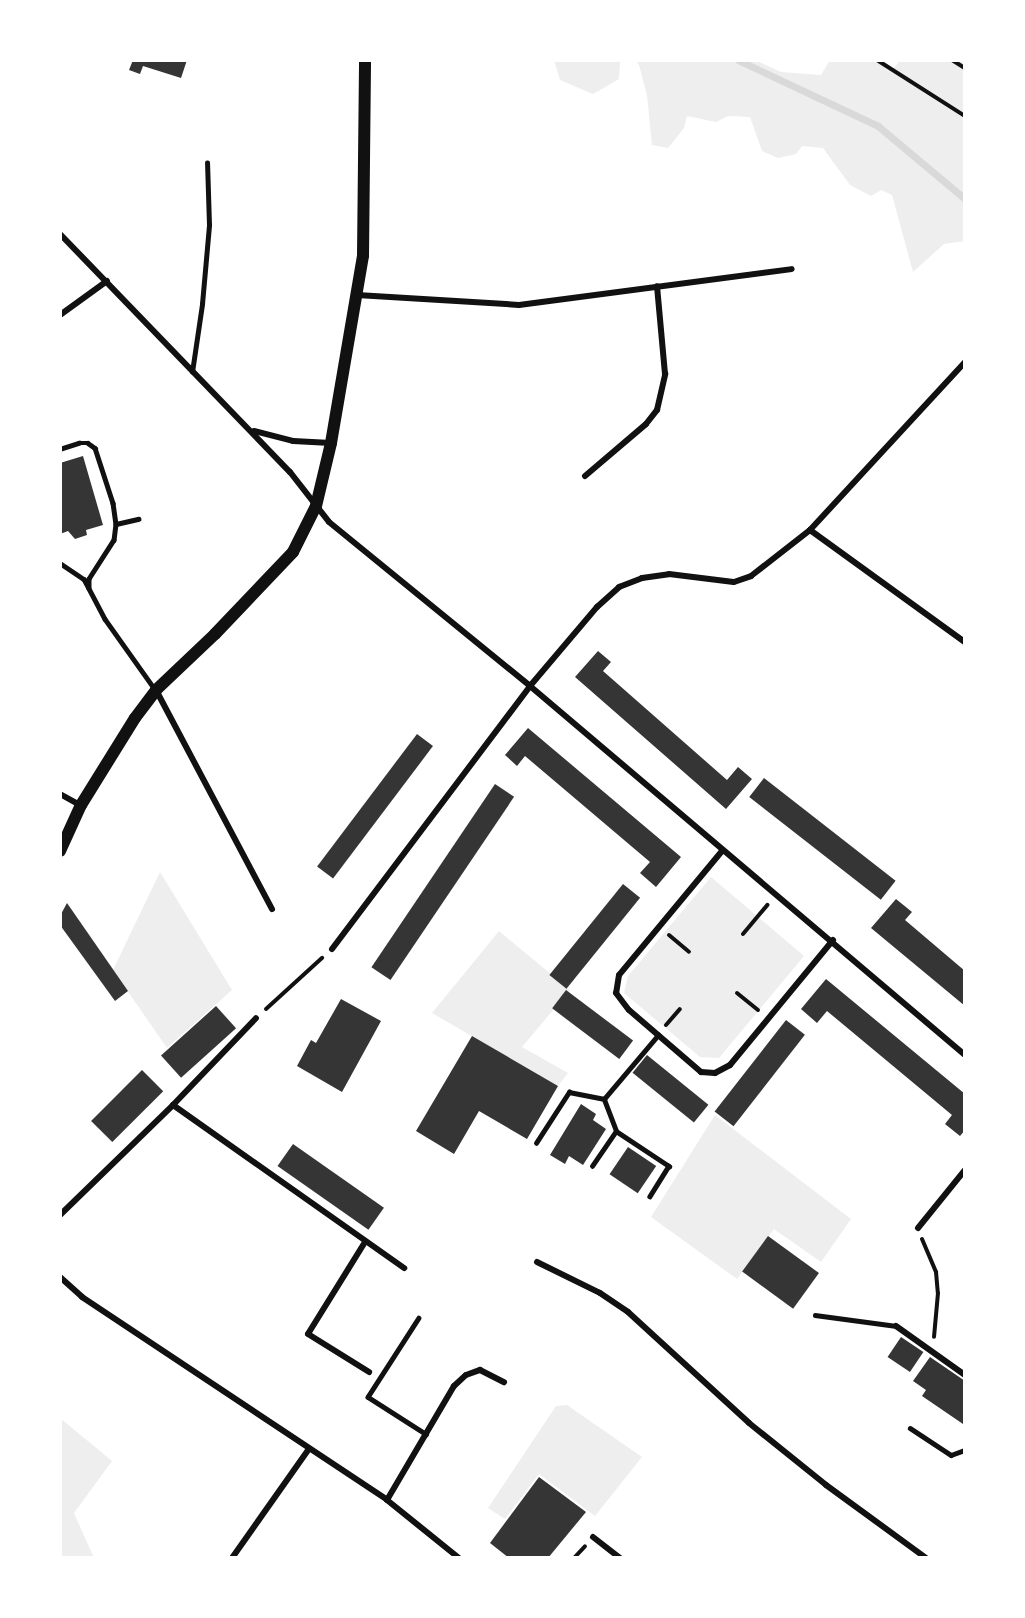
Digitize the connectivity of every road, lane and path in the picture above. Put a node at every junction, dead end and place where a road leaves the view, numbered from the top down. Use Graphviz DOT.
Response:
graph roads {
  1 [pos="365,60"];
  2 [pos="877,60"];
  3 [pos="952,60"];
  4 [pos="965,68"];
  5 [pos="965,116"];
  6 [pos="207,163"];
  7 [pos="60,234"];
  8 [pos="792,269"];
  9 [pos="107,281"];
  10 [pos="657,286"];
  11 [pos="357,294"];
  12 [pos="60,315"];
  13 [pos="965,362"];
  14 [pos="192,372"];
  15 [pos="250,430"];
  16 [pos="331,442"];
  17 [pos="60,449"];
  18 [pos="585,476"];
  19 [pos="316,506"];
  20 [pos="138,519"];
  21 [pos="116,524"];
  22 [pos="810,530"];
  23 [pos="60,563"];
  24 [pos="89,588"];
  25 [pos="965,642"];
  26 [pos="530,686"];
  27 [pos="156,690"];
  28 [pos="60,794"];
  29 [pos="81,805"];
  30 [pos="60,851"];
  31 [pos="722,851"];
  32 [pos="776,894"];
  33 [pos="272,909"];
  34 [pos="659,927"];
  35 [pos="743,934"];
  36 [pos="832,940"];
  37 [pos="332,949"];
  38 [pos="689,952"];
  39 [pos="737,993"];
  40 [pos="680,1008"];
  41 [pos="256,1018"];
  42 [pos="768,1018"];
  43 [pos="658,1035"];
  44 [pos="965,1055"];
  45 [pos="604,1099"];
  46 [pos="174,1105"];
  47 [pos="616,1131"];
  48 [pos="536,1143"];
  49 [pos="592,1166"];
  50 [pos="965,1170"];
  51 [pos="650,1197"];
  52 [pos="60,1215"];
  53 [pos="918,1228"];
  54 [pos="365,1242"];
  55 [pos="537,1262"];
  56 [pos="404,1268"];
  57 [pos="60,1277"];
  58 [pos="815,1315"];
  59 [pos="419,1318"];
  60 [pos="896,1326"];
  61 [pos="933,1352"];
  62 [pos="369,1372"];
  63 [pos="965,1375"];
  64 [pos="504,1382"];
  65 [pos="910,1428"];
  66 [pos="426,1434"];
  67 [pos="309,1449"];
  68 [pos="965,1450"];
  69 [pos="387,1500"];
  70 [pos="593,1537"];
  71 [pos="232,1558"];
  72 [pos="459,1558"];
  73 [pos="620,1558"];
  74 [pos="926,1558"];
  1 -- 11 [label="main road"];
  2 -- 5 [label="path"];
  3 -- 4 [label="path"];
  6 -- 14 [label="lane"];
  7 -- 9 [label="street"];
  8 -- 10 [label="street"];
  9 -- 12 [label="street"];
  9 -- 14 [label="street"];
  10 -- 11 [label="street"];
  10 -- 18 [label="street"];
  11 -- 16 [label="main road"];
  13 -- 22 [label="street"];
  14 -- 15 [label="street"];
  15 -- 16 [label="street"];
  15 -- 19 [label="street"];
  16 -- 19 [label="main road"];
  17 -- 21 [label="lane"];
  19 -- 26 [label="street"];
  19 -- 27 [label="main road"];
  20 -- 21 [label="lane"];
  21 -- 24 [label="lane"];
  22 -- 25 [label="street"];
  22 -- 26 [label="street"];
  23 -- 24 [label="lane"];
  24 -- 27 [label="lane"];
  26 -- 31 [label="street"];
  26 -- 37 [label="street"];
  27 -- 29 [label="main road"];
  27 -- 33 [label="street"];
  28 -- 29 [label="street"];
  29 -- 30 [label="main road"];
  31 -- 32 [label="street"];
  31 -- 34 [label="street"];
  32 -- 35 [label="path"];
  32 -- 36 [label="street"];
  34 -- 38 [label="path"];
  34 -- 43 [label="street"];
  36 -- 42 [label="street"];
  36 -- 44 [label="street"];
  37 -- 41 [label="path"];
  39 -- 42 [label="path"];
  40 -- 43 [label="path"];
  41 -- 46 [label="street"];
  42 -- 43 [label="street"];
  43 -- 45 [label="lane"];
  45 -- 47 [label="lane"];
  45 -- 48 [label="lane"];
  46 -- 52 [label="street"];
  46 -- 54 [label="street"];
  47 -- 49 [label="lane"];
  47 -- 51 [label="lane"];
  50 -- 53 [label="street"];
  53 -- 61 [label="path"];
  54 -- 56 [label="street"];
  54 -- 62 [label="street"];
  55 -- 74 [label="street"];
  57 -- 67 [label="street"];
  58 -- 60 [label="lane"];
  59 -- 66 [label="lane"];
  60 -- 61 [label="street"];
  61 -- 63 [label="street"];
  64 -- 66 [label="street"];
  65 -- 68 [label="lane"];
  66 -- 69 [label="street"];
  67 -- 69 [label="street"];
  67 -- 71 [label="street"];
  69 -- 72 [label="street"];
  70 -- 73 [label="street"];
}
